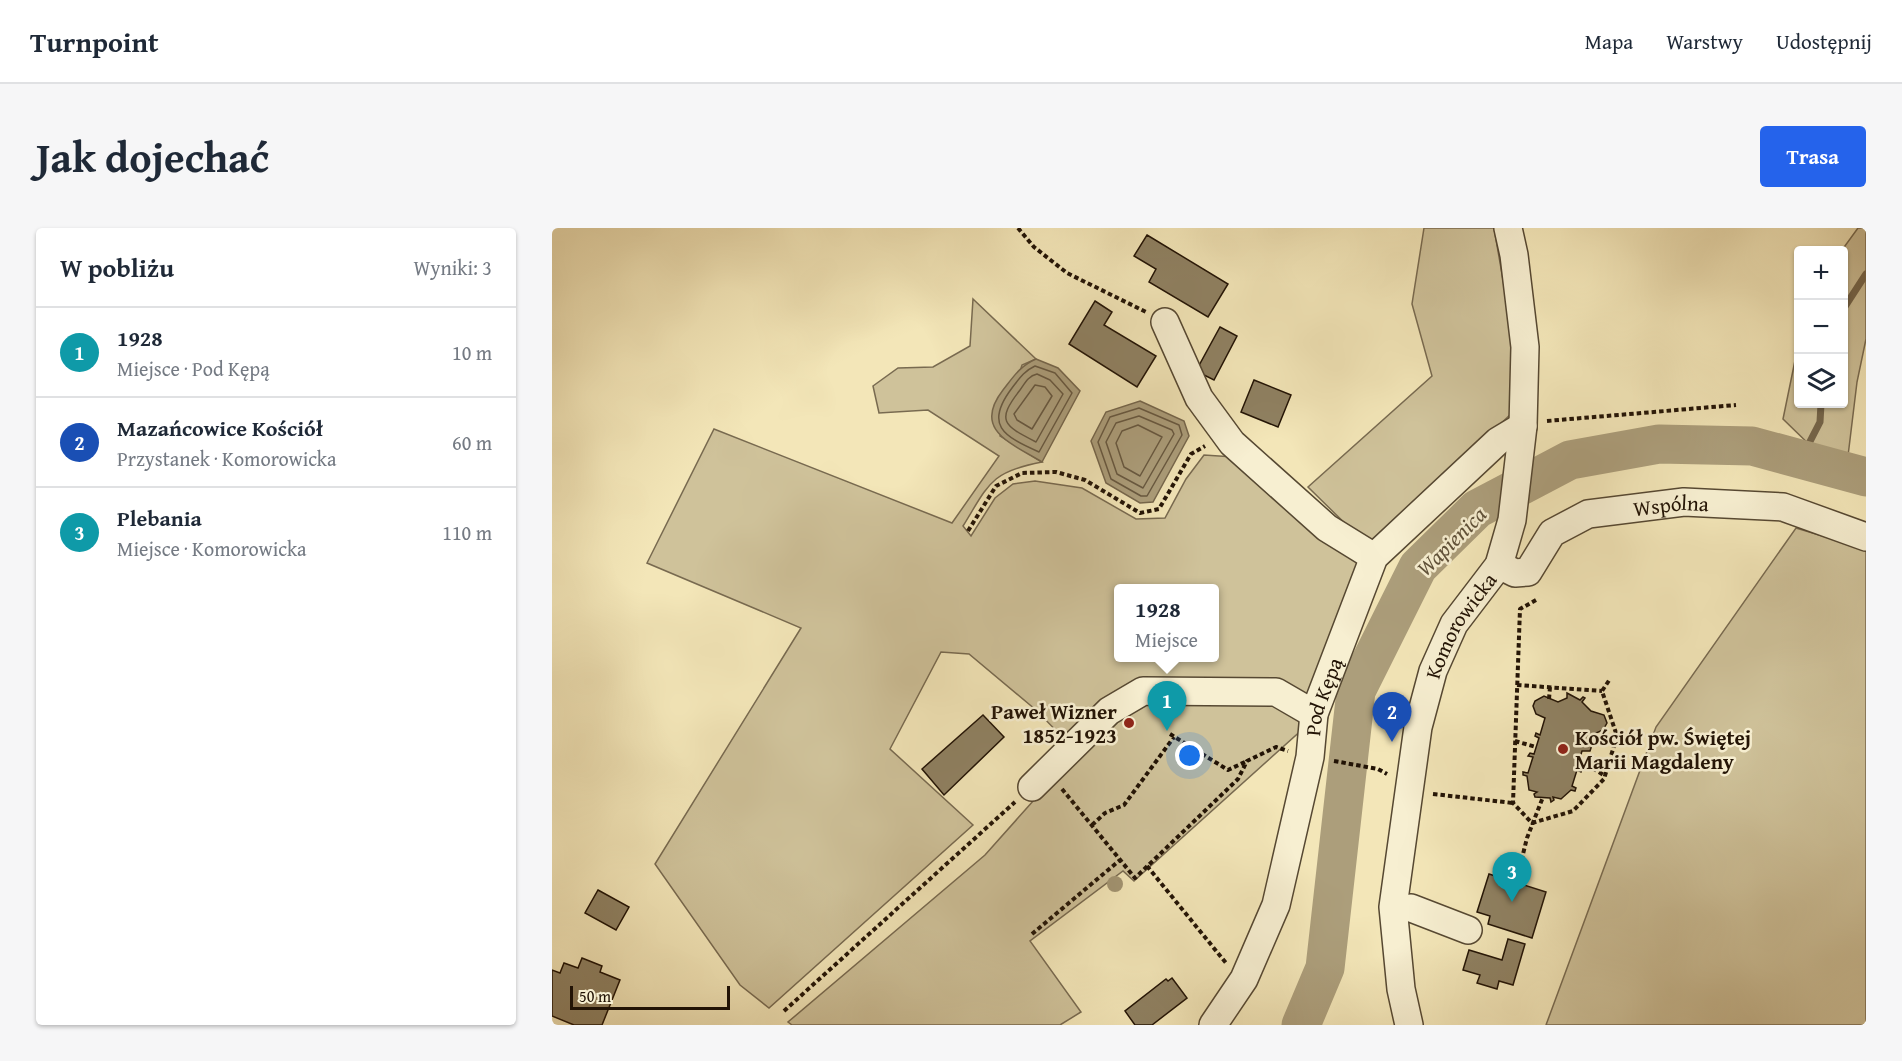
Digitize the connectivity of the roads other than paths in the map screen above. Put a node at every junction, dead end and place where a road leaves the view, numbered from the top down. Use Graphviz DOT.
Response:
graph roads {
  1 [pos="1508,228"];
  2 [pos="1165,322"];
  3 [pos="1522,438"];
  4 [pos="1866,537"];
  5 [pos="1374,557"];
  6 [pos="1499,565"];
  7 [pos="1314,714"];
  8 [pos="1032,787"];
  9 [pos="1411,908"];
  10 [pos="1468,930"];
  11 [pos="1213,1025"];
  12 [pos="1409,1025"];
  1 -- 3 [label="street, Komorowicka"];
  2 -- 5 [label="street"];
  3 -- 5 [label="street, Pod Kępą"];
  3 -- 6 [label="street, Komorowicka"];
  4 -- 6 [label="street, Wspólna"];
  5 -- 7 [label="street, Pod Kępą"];
  6 -- 12 [label="street, Komorowicka"];
  7 -- 8 [label="street"];
  7 -- 11 [label="street, Pod Kępą"];
  9 -- 10 [label="street"];
}
